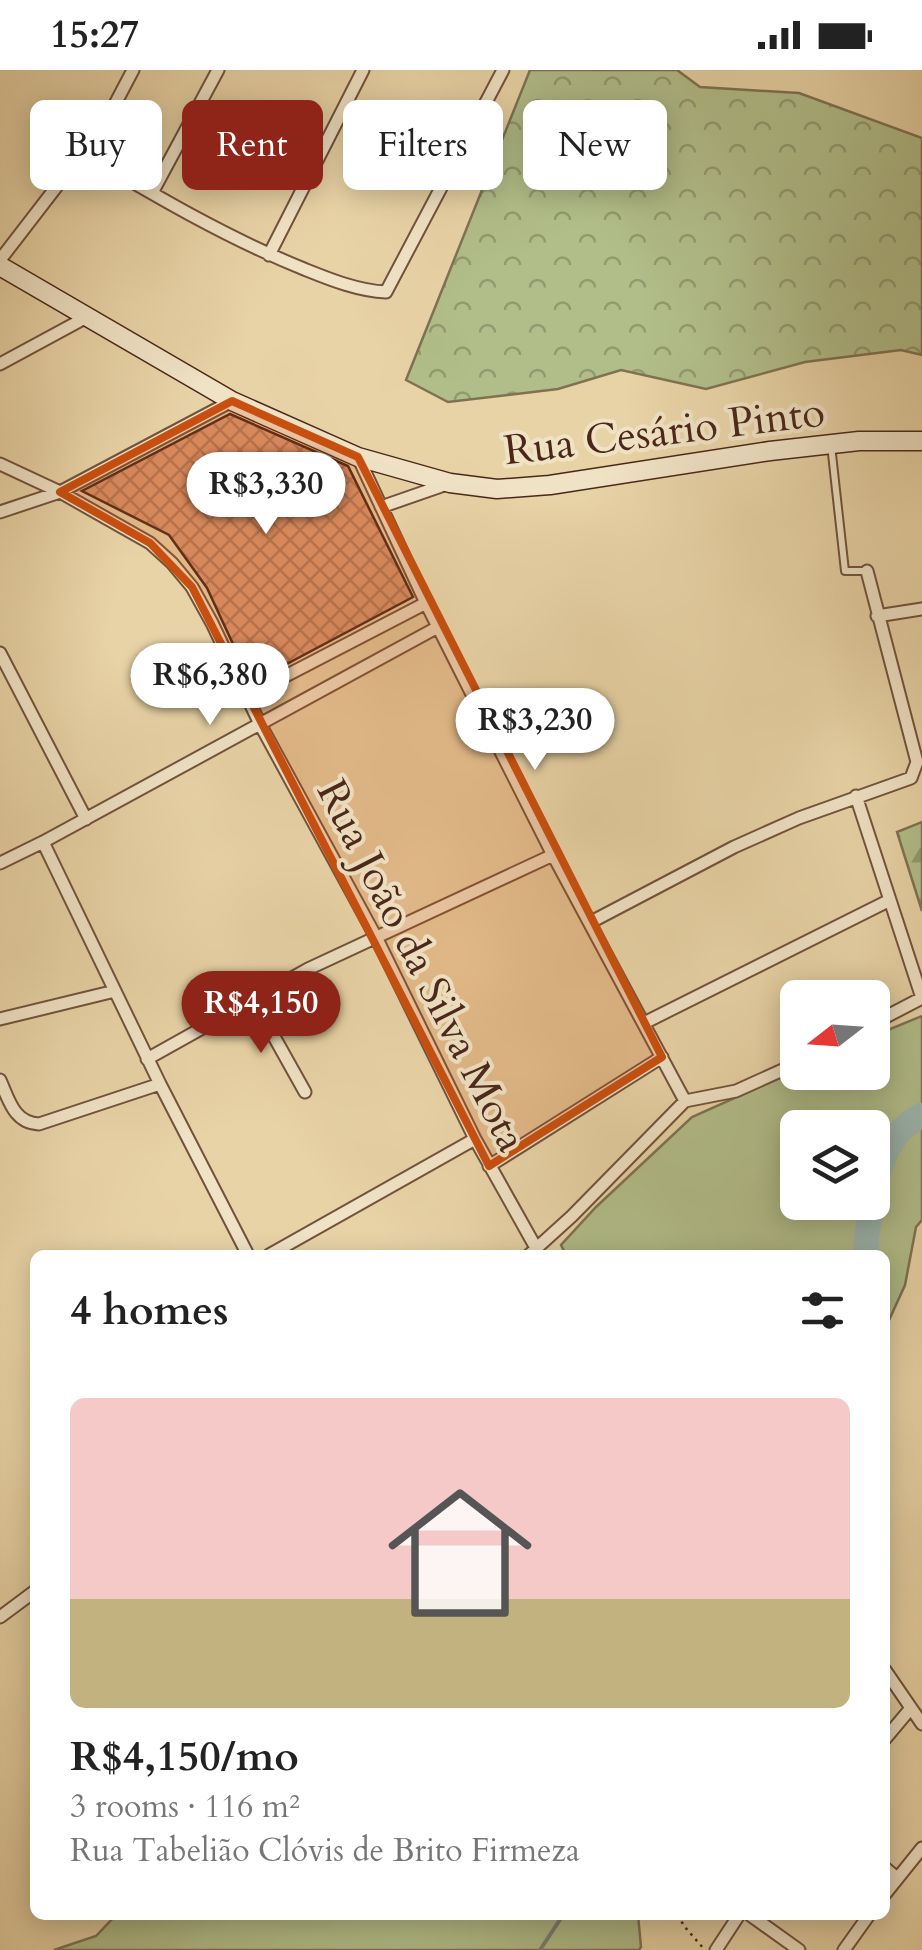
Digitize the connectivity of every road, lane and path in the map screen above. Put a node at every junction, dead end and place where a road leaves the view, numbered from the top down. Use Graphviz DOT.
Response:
graph roads {
  1 [pos="218,70"];
  2 [pos="363,70"];
  3 [pos="503,70"];
  4 [pos="127,72"];
  5 [pos="115,100"];
  6 [pos="55,190"];
  7 [pos="147,190"];
  8 [pos="152,193"];
  9 [pos="269,255"];
  10 [pos="0,263"];
  11 [pos="85,318"];
  12 [pos="0,364"];
  13 [pos="232,401"];
  14 [pos="922,440"];
  15 [pos="831,444"];
  16 [pos="358,457"];
  17 [pos="0,464"];
  18 [pos="450,483"];
  19 [pos="60,492"];
  20 [pos="381,507"];
  21 [pos="0,512"];
  22 [pos="867,571"];
  23 [pos="426,603"];
  24 [pos="922,608"];
  25 [pos="877,616"];
  26 [pos="438,627"];
  27 [pos="0,653"];
  28 [pos="247,696"];
  29 [pos="260,724"];
  30 [pos="916,740"];
  31 [pos="856,796"];
  32 [pos="86,819"];
  33 [pos="43,842"];
  34 [pos="553,856"];
  35 [pos="0,864"];
  36 [pos="890,900"];
  37 [pos="591,922"];
  38 [pos="377,939"];
  39 [pos="115,990"];
  40 [pos="922,998"];
  41 [pos="252,1000"];
  42 [pos="890,1015"];
  43 [pos="0,1019"];
  44 [pos="644,1023"];
  45 [pos="147,1058"];
  46 [pos="662,1058"];
  47 [pos="780,1071"];
  48 [pos="160,1084"];
  49 [pos="1,1087"];
  50 [pos="306,1092"];
  51 [pos="685,1102"];
  52 [pos="475,1139"];
  53 [pos="490,1166"];
  54 [pos="245,1250"];
  55 [pos="278,1250"];
  56 [pos="533,1250"];
  57 [pos="538,1250"];
  58 [pos="30,1595"];
  59 [pos="0,1616"];
  60 [pos="890,1677"];
  61 [pos="911,1708"];
  62 [pos="922,1724"];
  63 [pos="890,1733"];
  64 [pos="922,1848"];
  65 [pos="890,1873"];
  66 [pos="896,1878"];
  67 [pos="890,1887"];
  68 [pos="681,1920"];
  69 [pos="737,1920"];
  70 [pos="757,1920"];
  71 [pos="865,1920"];
  72 [pos="705,1950"];
  73 [pos="716,1950"];
  74 [pos="799,1950"];
  75 [pos="844,1950"];
  1 -- 8 [label="street"];
  2 -- 9 [label="street"];
  3 -- 9 [label="street"];
  4 -- 5 [label="street"];
  6 -- 10 [label="street"];
  7 -- 8 [label="street"];
  8 -- 9 [label="street"];
  10 -- 11 [label="street, Rua Cesário Pinto"];
  11 -- 12 [label="street"];
  11 -- 13 [label="street, Rua Cesário Pinto"];
  13 -- 16 [label="street, Rua Cesário Pinto"];
  13 -- 19 [label="street"];
  14 -- 15 [label="street, Rua Cesário Pinto"];
  15 -- 18 [label="street, Rua Cesário Pinto"];
  15 -- 22 [label="lane"];
  16 -- 18 [label="street, Rua Cesário Pinto"];
  16 -- 20 [label="street"];
  17 -- 19 [label="street, Rua João da Silva Mota"];
  18 -- 20 [label="street"];
  19 -- 21 [label="street"];
  19 -- 28 [label="street, Rua João da Silva Mota"];
  20 -- 23 [label="street"];
  22 -- 25 [label="street"];
  23 -- 26 [label="street"];
  23 -- 28 [label="street"];
  24 -- 25 [label="street"];
  25 -- 30 [label="street"];
  26 -- 29 [label="street"];
  26 -- 34 [label="street"];
  27 -- 32 [label="street"];
  28 -- 29 [label="street, Rua João da Silva Mota"];
  29 -- 32 [label="street"];
  29 -- 38 [label="street, Rua João da Silva Mota"];
  30 -- 31 [label="street"];
  31 -- 36 [label="street"];
  31 -- 37 [label="street"];
  32 -- 33 [label="street"];
  33 -- 35 [label="street"];
  33 -- 39 [label="street"];
  34 -- 37 [label="street"];
  34 -- 38 [label="street"];
  36 -- 40 [label="street"];
  36 -- 44 [label="street"];
  37 -- 44 [label="street"];
  38 -- 41 [label="street"];
  38 -- 52 [label="street, Rua João da Silva Mota"];
  39 -- 43 [label="street"];
  39 -- 45 [label="street"];
  40 -- 42 [label="street"];
  41 -- 45 [label="street"];
  41 -- 50 [label="street"];
  44 -- 46 [label="street"];
  45 -- 48 [label="street"];
  46 -- 51 [label="street"];
  46 -- 53 [label="street"];
  47 -- 51 [label="street"];
  48 -- 49 [label="street"];
  48 -- 54 [label="street"];
  51 -- 57 [label="street"];
  52 -- 53 [label="street, Rua João da Silva Mota"];
  52 -- 55 [label="street"];
  53 -- 56 [label="street, Rua João da Silva Mota"];
  58 -- 59 [label="street"];
  60 -- 61 [label="street"];
  61 -- 62 [label="street"];
  61 -- 63 [label="street"];
  64 -- 66 [label="street"];
  65 -- 66 [label="street"];
  66 -- 67 [label="street"];
  68 -- 72 [label="path"];
  69 -- 73 [label="street"];
  70 -- 74 [label="street"];
  71 -- 75 [label="street"];
}
